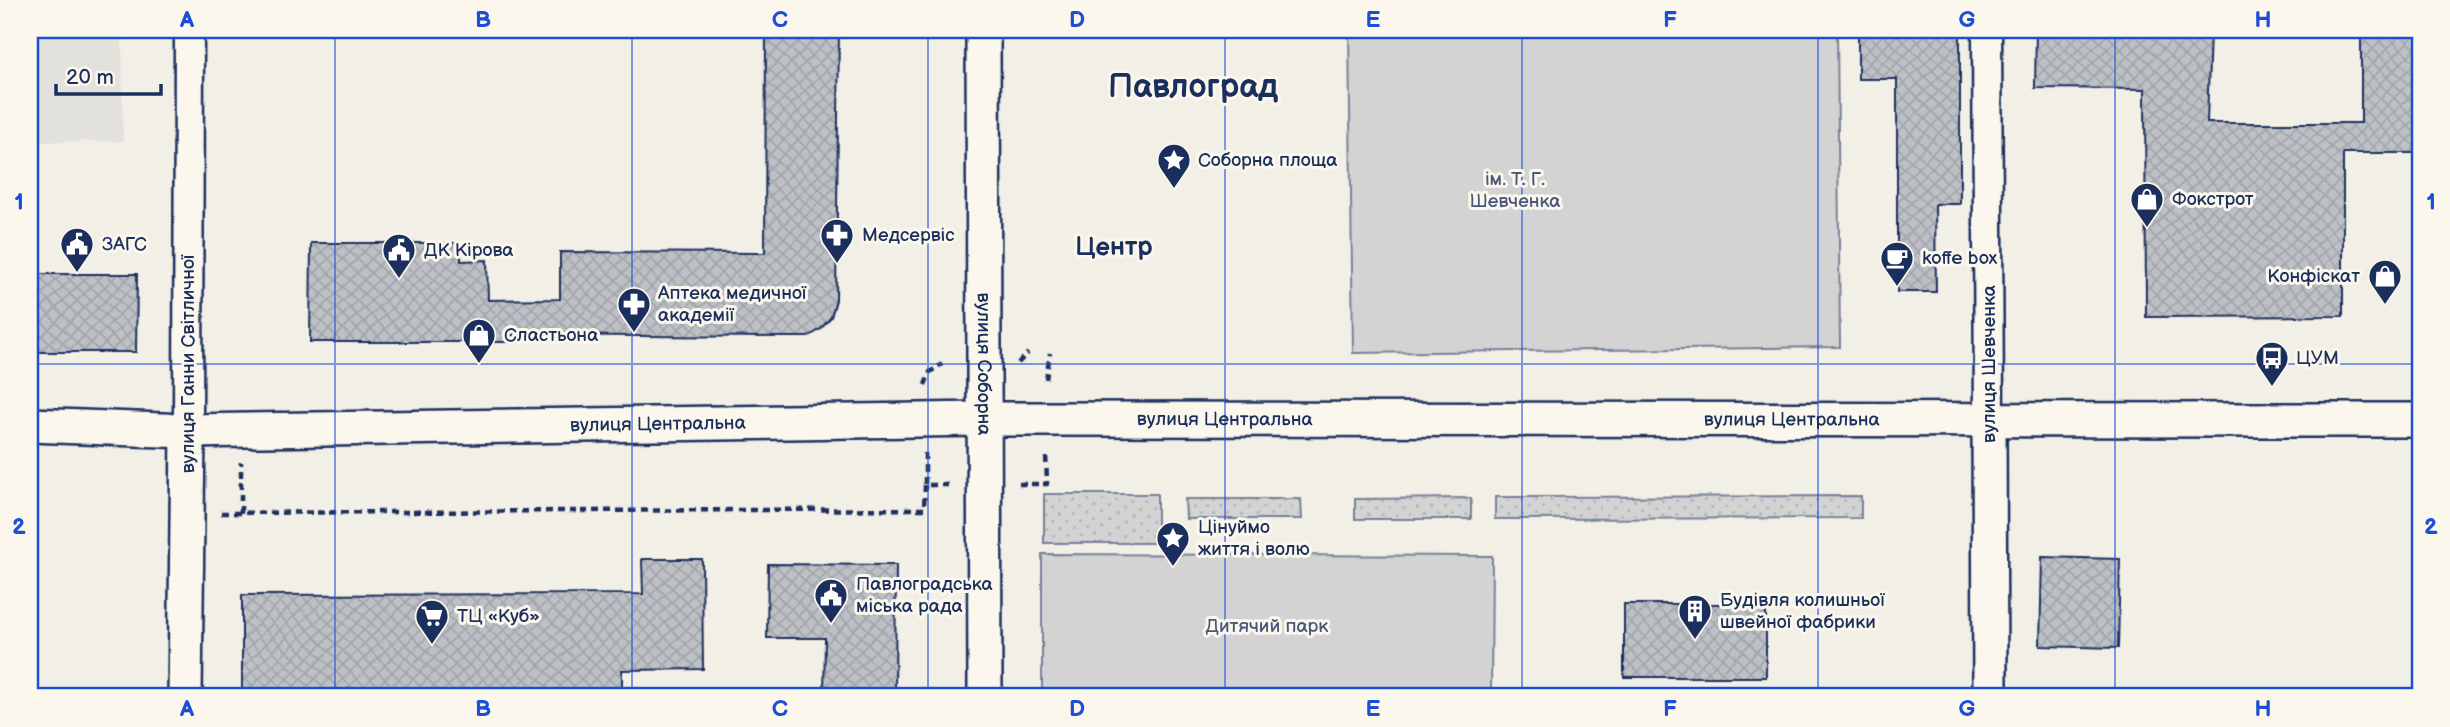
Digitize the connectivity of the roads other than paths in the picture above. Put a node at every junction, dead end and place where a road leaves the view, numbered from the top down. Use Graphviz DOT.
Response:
graph roads {
  1 [pos="188,30"];
  2 [pos="983,30"];
  3 [pos="1987,30"];
  4 [pos="1989,418"];
  5 [pos="983,419"];
  6 [pos="2420,420"];
  7 [pos="30,425"];
  8 [pos="188,431"];
  9 [pos="185,697"];
  10 [pos="985,697"];
  11 [pos="1990,697"];
  1 -- 8 [label="street, вулиця Ганни Світличної"];
  2 -- 5 [label="street, вулиця Соборна"];
  3 -- 4 [label="street, вулиця Шевченка"];
  4 -- 5 [label="street, вулиця Центральна"];
  4 -- 6 [label="street, вулиця Центральна"];
  4 -- 11 [label="street, вулиця Шевченка"];
  5 -- 8 [label="street, вулиця Центральна"];
  5 -- 10 [label="street, вулиця Соборна"];
  7 -- 8 [label="street, вулиця Центральна"];
  8 -- 9 [label="street, вулиця Ганни Світличної"];
}
